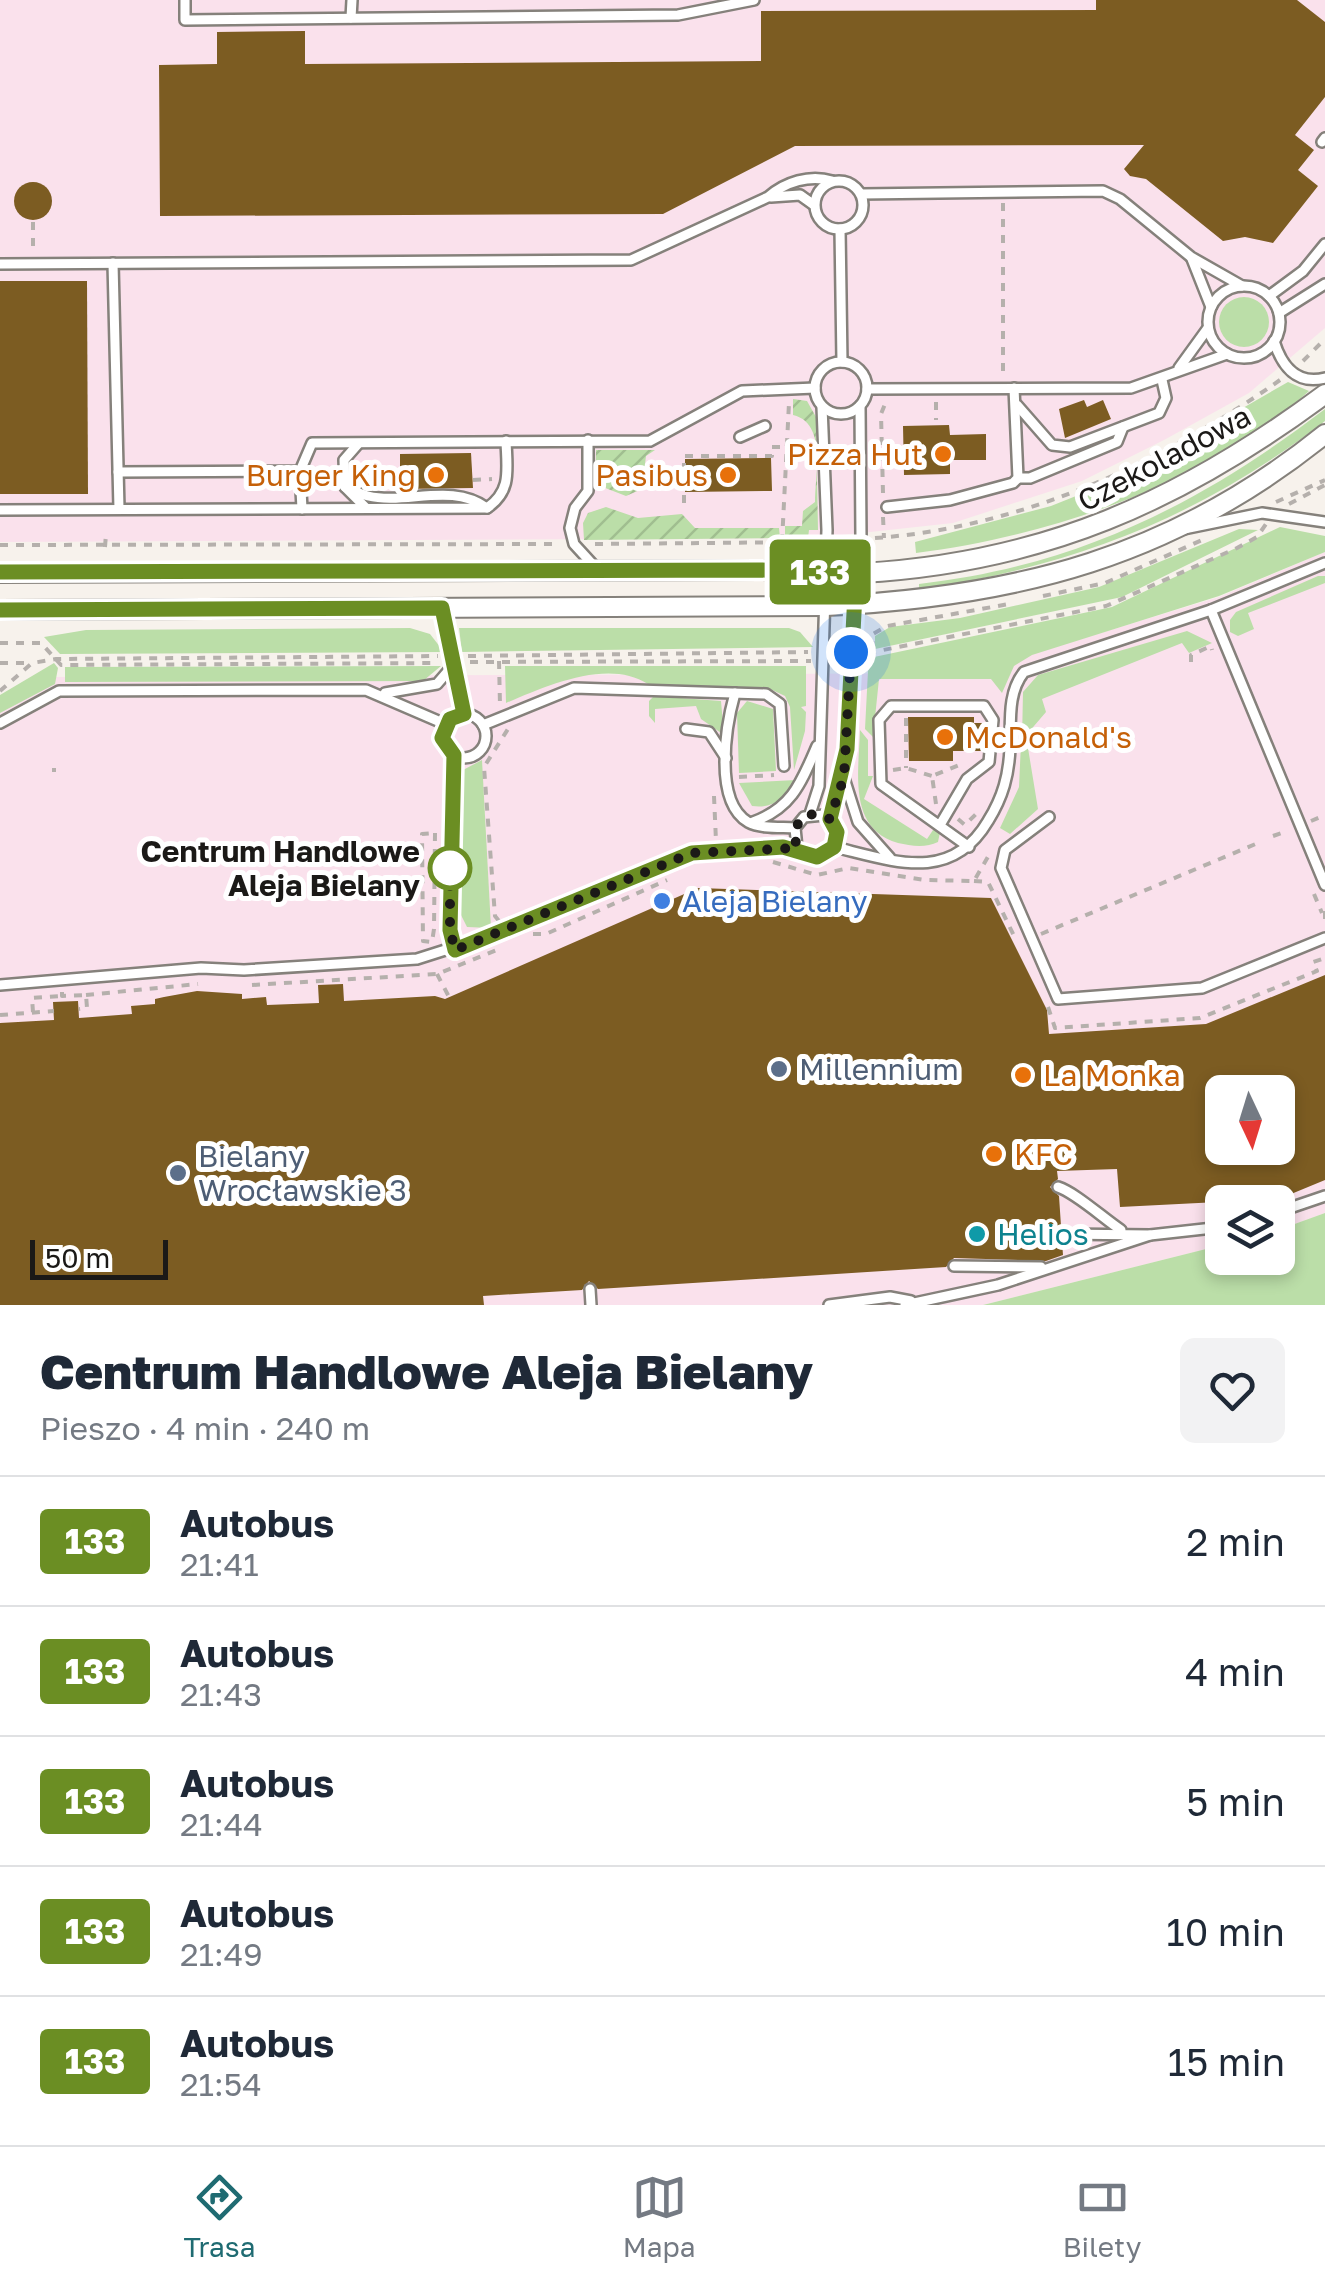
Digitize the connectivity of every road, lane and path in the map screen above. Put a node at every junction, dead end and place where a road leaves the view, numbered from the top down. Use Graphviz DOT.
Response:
graph roads {
  1 [pos="185,0"];
  2 [pos="352,0"];
  3 [pos="678,0"];
  4 [pos="754,0"];
  5 [pos="678,15"];
  6 [pos="352,18"];
  7 [pos="832,181"];
  8 [pos="861,194"];
  9 [pos="768,197"];
  10 [pos="1003,202"];
  11 [pos="814,206"];
  12 [pos="33,222"];
  13 [pos="840,229"];
  14 [pos="1325,244"];
  15 [pos="1191,257"];
  16 [pos="0,264"];
  17 [pos="34,264"];
  18 [pos="113,264"];
  19 [pos="1325,284"];
  20 [pos="1242,286"];
  21 [pos="1269,296"];
  22 [pos="1211,306"];
  23 [pos="1278,313"];
  24 [pos="1208,328"];
  25 [pos="1325,339"];
  26 [pos="1274,341"];
  27 [pos="1227,354"];
  28 [pos="842,362"];
  29 [pos="1178,370"];
  30 [pos="1291,373"];
  31 [pos="1325,378"];
  32 [pos="1162,380"];
  33 [pos="815,388"];
  34 [pos="1008,388"];
  35 [pos="790,389"];
  36 [pos="867,389"];
  37 [pos="1325,394"];
  38 [pos="889,402"];
  39 [pos="920,402"];
  40 [pos="936,402"];
  41 [pos="950,402"];
  42 [pos="1015,403"];
  43 [pos="860,406"];
  44 [pos="822,407"];
  45 [pos="936,420"];
  46 [pos="765,426"];
  47 [pos="1123,427"];
  48 [pos="1325,434"];
  49 [pos="740,437"];
  50 [pos="588,440"];
  51 [pos="506,441"];
  52 [pos="360,442"];
  53 [pos="786,448"];
  54 [pos="300,471"];
  55 [pos="118,472"];
  56 [pos="1018,478"];
  57 [pos="501,479"];
  58 [pos="473,480"];
  59 [pos="1325,483"];
  60 [pos="345,487"];
  61 [pos="684,503"];
  62 [pos="1274,506"];
  63 [pos="886,507"];
  64 [pos="1286,507"];
  65 [pos="486,508"];
  66 [pos="119,509"];
  67 [pos="302,509"];
  68 [pos="0,510"];
  69 [pos="368,510"];
  70 [pos="1267,521"];
  71 [pos="1325,522"];
  72 [pos="1171,530"];
  73 [pos="106,534"];
  74 [pos="884,538"];
  75 [pos="861,539"];
  76 [pos="827,541"];
  77 [pos="782,542"];
  78 [pos="574,544"];
  79 [pos="0,545"];
  80 [pos="105,547"];
  81 [pos="1325,563"];
  82 [pos="598,571"];
  83 [pos="0,572"];
  84 [pos="826,572"];
  85 [pos="856,574"];
  86 [pos="853,605"];
  87 [pos="826,606"];
  88 [pos="442,608"];
  89 [pos="0,610"];
  90 [pos="1210,610"];
  91 [pos="916,622"];
  92 [pos="0,643"];
  93 [pos="872,648"];
  94 [pos="805,652"];
  95 [pos="815,652"];
  96 [pos="863,653"];
  97 [pos="56,659"];
  98 [pos="500,659"];
  99 [pos="458,660"];
  100 [pos="805,661"];
  101 [pos="32,662"];
  102 [pos="816,662"];
  103 [pos="442,663"];
  104 [pos="0,664"];
  105 [pos="62,664"];
  106 [pos="61,672"];
  107 [pos="0,691"];
  108 [pos="736,693"];
  109 [pos="382,694"];
  110 [pos="500,705"];
  111 [pos="464,714"];
  112 [pos="906,718"];
  113 [pos="0,723"];
  114 [pos="445,724"];
  115 [pos="484,725"];
  116 [pos="507,725"];
  117 [pos="686,729"];
  118 [pos="820,739"];
  119 [pos="454,755"];
  120 [pos="969,760"];
  121 [pos="728,761"];
  122 [pos="784,766"];
  123 [pos="906,768"];
  124 [pos="887,771"];
  125 [pos="932,776"];
  126 [pos="844,777"];
  127 [pos="714,793"];
  128 [pos="936,804"];
  129 [pos="810,814"];
  130 [pos="1325,815"];
  131 [pos="954,816"];
  132 [pos="978,816"];
  133 [pos="1049,817"];
  134 [pos="830,819"];
  135 [pos="1309,822"];
  136 [pos="750,823"];
  137 [pos="940,825"];
  138 [pos="795,828"];
  139 [pos="1291,829"];
  140 [pos="1273,836"];
  141 [pos="1258,843"];
  142 [pos="715,845"];
  143 [pos="834,847"];
  144 [pos="969,847"];
  145 [pos="797,848"];
  146 [pos="991,852"];
  147 [pos="892,860"];
  148 [pos="764,861"];
  149 [pos="669,878"];
  150 [pos="1325,885"];
  151 [pos="1325,911"];
  152 [pos="1325,920"];
  153 [pos="501,924"];
  154 [pos="1040,934"];
  155 [pos="1325,938"];
  156 [pos="520,939"];
  157 [pos="432,942"];
  158 [pos="510,944"];
  159 [pos="455,950"];
  160 [pos="1325,958"];
  161 [pos="437,974"];
  162 [pos="204,983"];
  163 [pos="238,984"];
  164 [pos="0,985"];
  165 [pos="86,995"];
  166 [pos="449,997"];
  167 [pos="1045,999"];
  168 [pos="78,1009"];
  169 [pos="54,1011"];
  170 [pos="32,1012"];
  171 [pos="0,1015"];
  172 [pos="1058,1187"];
  173 [pos="1325,1196"];
  174 [pos="1295,1206"];
  175 [pos="1205,1229"];
  176 [pos="1123,1231"];
  177 [pos="1061,1234"];
  178 [pos="1150,1235"];
  179 [pos="954,1266"];
  180 [pos="1050,1267"];
  181 [pos="590,1289"];
  182 [pos="918,1302"];
  183 [pos="591,1305"];
  184 [pos="829,1305"];
  185 [pos="905,1305"];
  1 -- 6 [label="lane"];
  2 -- 6 [label="lane"];
  3 -- 5 [label="lane"];
  4 -- 5 [label="lane"];
  5 -- 6 [label="lane"];
  7 -- 8 [label="lane"];
  7 -- 9 [label="lane"];
  7 -- 11 [label="lane"];
  8 -- 13 [label="lane"];
  8 -- 15 [label="lane"];
  9 -- 11 [label="lane"];
  9 -- 18 [label="lane"];
  10 -- 34 [label="path"];
  11 -- 13 [label="lane"];
  12 -- 17 [label="path"];
  13 -- 28 [label="lane"];
  14 -- 21 [label="lane"];
  15 -- 20 [label="lane"];
  15 -- 22 [label="lane"];
  16 -- 17 [label="lane"];
  17 -- 18 [label="lane"];
  18 -- 55 [label="lane"];
  19 -- 23 [label="lane"];
  20 -- 21 [label="lane"];
  20 -- 22 [label="lane"];
  21 -- 23 [label="lane"];
  22 -- 24 [label="lane"];
  23 -- 26 [label="lane"];
  24 -- 27 [label="lane"];
  24 -- 29 [label="lane"];
  25 -- 30 [label="path"];
  26 -- 27 [label="lane"];
  26 -- 30 [label="lane"];
  27 -- 29 [label="lane"];
  28 -- 33 [label="lane"];
  28 -- 36 [label="lane"];
  29 -- 32 [label="lane"];
  30 -- 31 [label="lane"];
  30 -- 74 [label="path"];
  32 -- 34 [label="lane"];
  32 -- 47 [label="lane"];
  33 -- 35 [label="lane"];
  33 -- 44 [label="lane"];
  34 -- 36 [label="lane"];
  34 -- 42 [label="lane"];
  35 -- 50 [label="lane"];
  35 -- 53 [label="path"];
  36 -- 43 [label="lane"];
  37 -- 85 [label="street, Czekoladowa"];
  38 -- 74 [label="path"];
  39 -- 40 [label="path"];
  40 -- 41 [label="path"];
  40 -- 45 [label="path"];
  42 -- 47 [label="lane"];
  42 -- 56 [label="lane"];
  43 -- 44 [label="lane"];
  43 -- 75 [label="lane"];
  44 -- 76 [label="lane"];
  46 -- 49 [label="lane"];
  47 -- 56 [label="lane"];
  48 -- 72 [label="street, Czekoladowa"];
  50 -- 51 [label="lane"];
  50 -- 78 [label="lane"];
  51 -- 52 [label="lane"];
  51 -- 65 [label="lane"];
  52 -- 54 [label="lane"];
  52 -- 60 [label="lane"];
  53 -- 61 [label="path"];
  53 -- 77 [label="path"];
  54 -- 55 [label="lane"];
  54 -- 67 [label="lane"];
  55 -- 66 [label="lane"];
  56 -- 63 [label="lane"];
  57 -- 58 [label="path"];
  59 -- 62 [label="path"];
  59 -- 64 [label="path"];
  60 -- 65 [label="lane"];
  60 -- 69 [label="lane"];
  65 -- 69 [label="lane"];
  66 -- 67 [label="lane"];
  66 -- 68 [label="lane"];
  67 -- 69 [label="lane"];
  70 -- 96 [label="path"];
  71 -- 72 [label="lane"];
  72 -- 86 [label="street, Czekoladowa"];
  73 -- 80 [label="path"];
  74 -- 75 [label="path"];
  75 -- 85 [label="lane"];
  76 -- 77 [label="path"];
  76 -- 84 [label="lane"];
  77 -- 78 [label="path"];
  78 -- 80 [label="path"];
  78 -- 82 [label="lane"];
  79 -- 80 [label="path"];
  81 -- 90 [label="lane"];
  82 -- 83 [label="street, Czekoladowa"];
  82 -- 84 [label="street, Czekoladowa"];
  84 -- 85 [label="street, Czekoladowa"];
  84 -- 87 [label="lane"];
  85 -- 86 [label="lane"];
  86 -- 87 [label="street, Czekoladowa"];
  86 -- 126 [label="lane"];
  87 -- 88 [label="street, Czekoladowa"];
  87 -- 118 [label="lane"];
  88 -- 89 [label="street, Czekoladowa"];
  88 -- 99 [label="lane"];
  90 -- 144 [label="lane"];
  90 -- 150 [label="lane"];
  91 -- 93 [label="path"];
  92 -- 97 [label="path"];
  94 -- 95 [label="path"];
  94 -- 98 [label="path"];
  94 -- 100 [label="path"];
  97 -- 99 [label="path"];
  97 -- 101 [label="path"];
  97 -- 105 [label="path"];
  98 -- 99 [label="path"];
  98 -- 99 [label="path"];
  98 -- 100 [label="path"];
  98 -- 110 [label="path"];
  99 -- 109 [label="lane"];
  99 -- 111 [label="lane"];
  100 -- 102 [label="path"];
  101 -- 104 [label="path"];
  101 -- 107 [label="path"];
  103 -- 105 [label="path"];
  105 -- 106 [label="path"];
  108 -- 115 [label="lane"];
  108 -- 121 [label="lane"];
  108 -- 122 [label="lane"];
  109 -- 113 [label="lane"];
  109 -- 114 [label="lane"];
  111 -- 114 [label="lane"];
  111 -- 115 [label="lane"];
  112 -- 123 [label="path"];
  114 -- 119 [label="lane"];
  115 -- 119 [label="lane"];
  116 -- 153 [label="path"];
  117 -- 121 [label="lane"];
  118 -- 129 [label="lane"];
  118 -- 136 [label="lane"];
  119 -- 159 [label="lane"];
  120 -- 125 [label="path"];
  121 -- 136 [label="lane"];
  123 -- 124 [label="path"];
  123 -- 125 [label="path"];
  125 -- 128 [label="path"];
  126 -- 134 [label="lane"];
  126 -- 147 [label="lane"];
  127 -- 142 [label="path"];
  129 -- 134 [label="lane"];
  129 -- 138 [label="lane"];
  130 -- 135 [label="path"];
  131 -- 132 [label="path"];
  133 -- 155 [label="lane"];
  134 -- 143 [label="lane"];
  136 -- 138 [label="lane"];
  137 -- 137 [label="lane"];
  137 -- 144 [label="lane"];
  138 -- 145 [label="lane"];
  139 -- 140 [label="path"];
  141 -- 154 [label="path"];
  143 -- 145 [label="lane"];
  143 -- 147 [label="lane"];
  144 -- 147 [label="lane"];
  145 -- 159 [label="lane"];
  146 -- 148 [label="path"];
  149 -- 156 [label="path"];
  151 -- 152 [label="path"];
  157 -- 157 [label="path"];
  158 -- 161 [label="path"];
  159 -- 164 [label="lane"];
  160 -- 167 [label="path"];
  161 -- 163 [label="path"];
  161 -- 166 [label="path"];
  162 -- 165 [label="path"];
  165 -- 168 [label="path"];
  165 -- 170 [label="path"];
  169 -- 170 [label="path"];
  170 -- 171 [label="path"];
  172 -- 176 [label="lane"];
  173 -- 174 [label="lane"];
  175 -- 178 [label="lane"];
  176 -- 177 [label="lane"];
  176 -- 178 [label="lane"];
  178 -- 180 [label="lane"];
  179 -- 180 [label="lane"];
  180 -- 182 [label="lane"];
  181 -- 183 [label="lane"];
  182 -- 184 [label="lane"];
  182 -- 185 [label="lane"];
}
